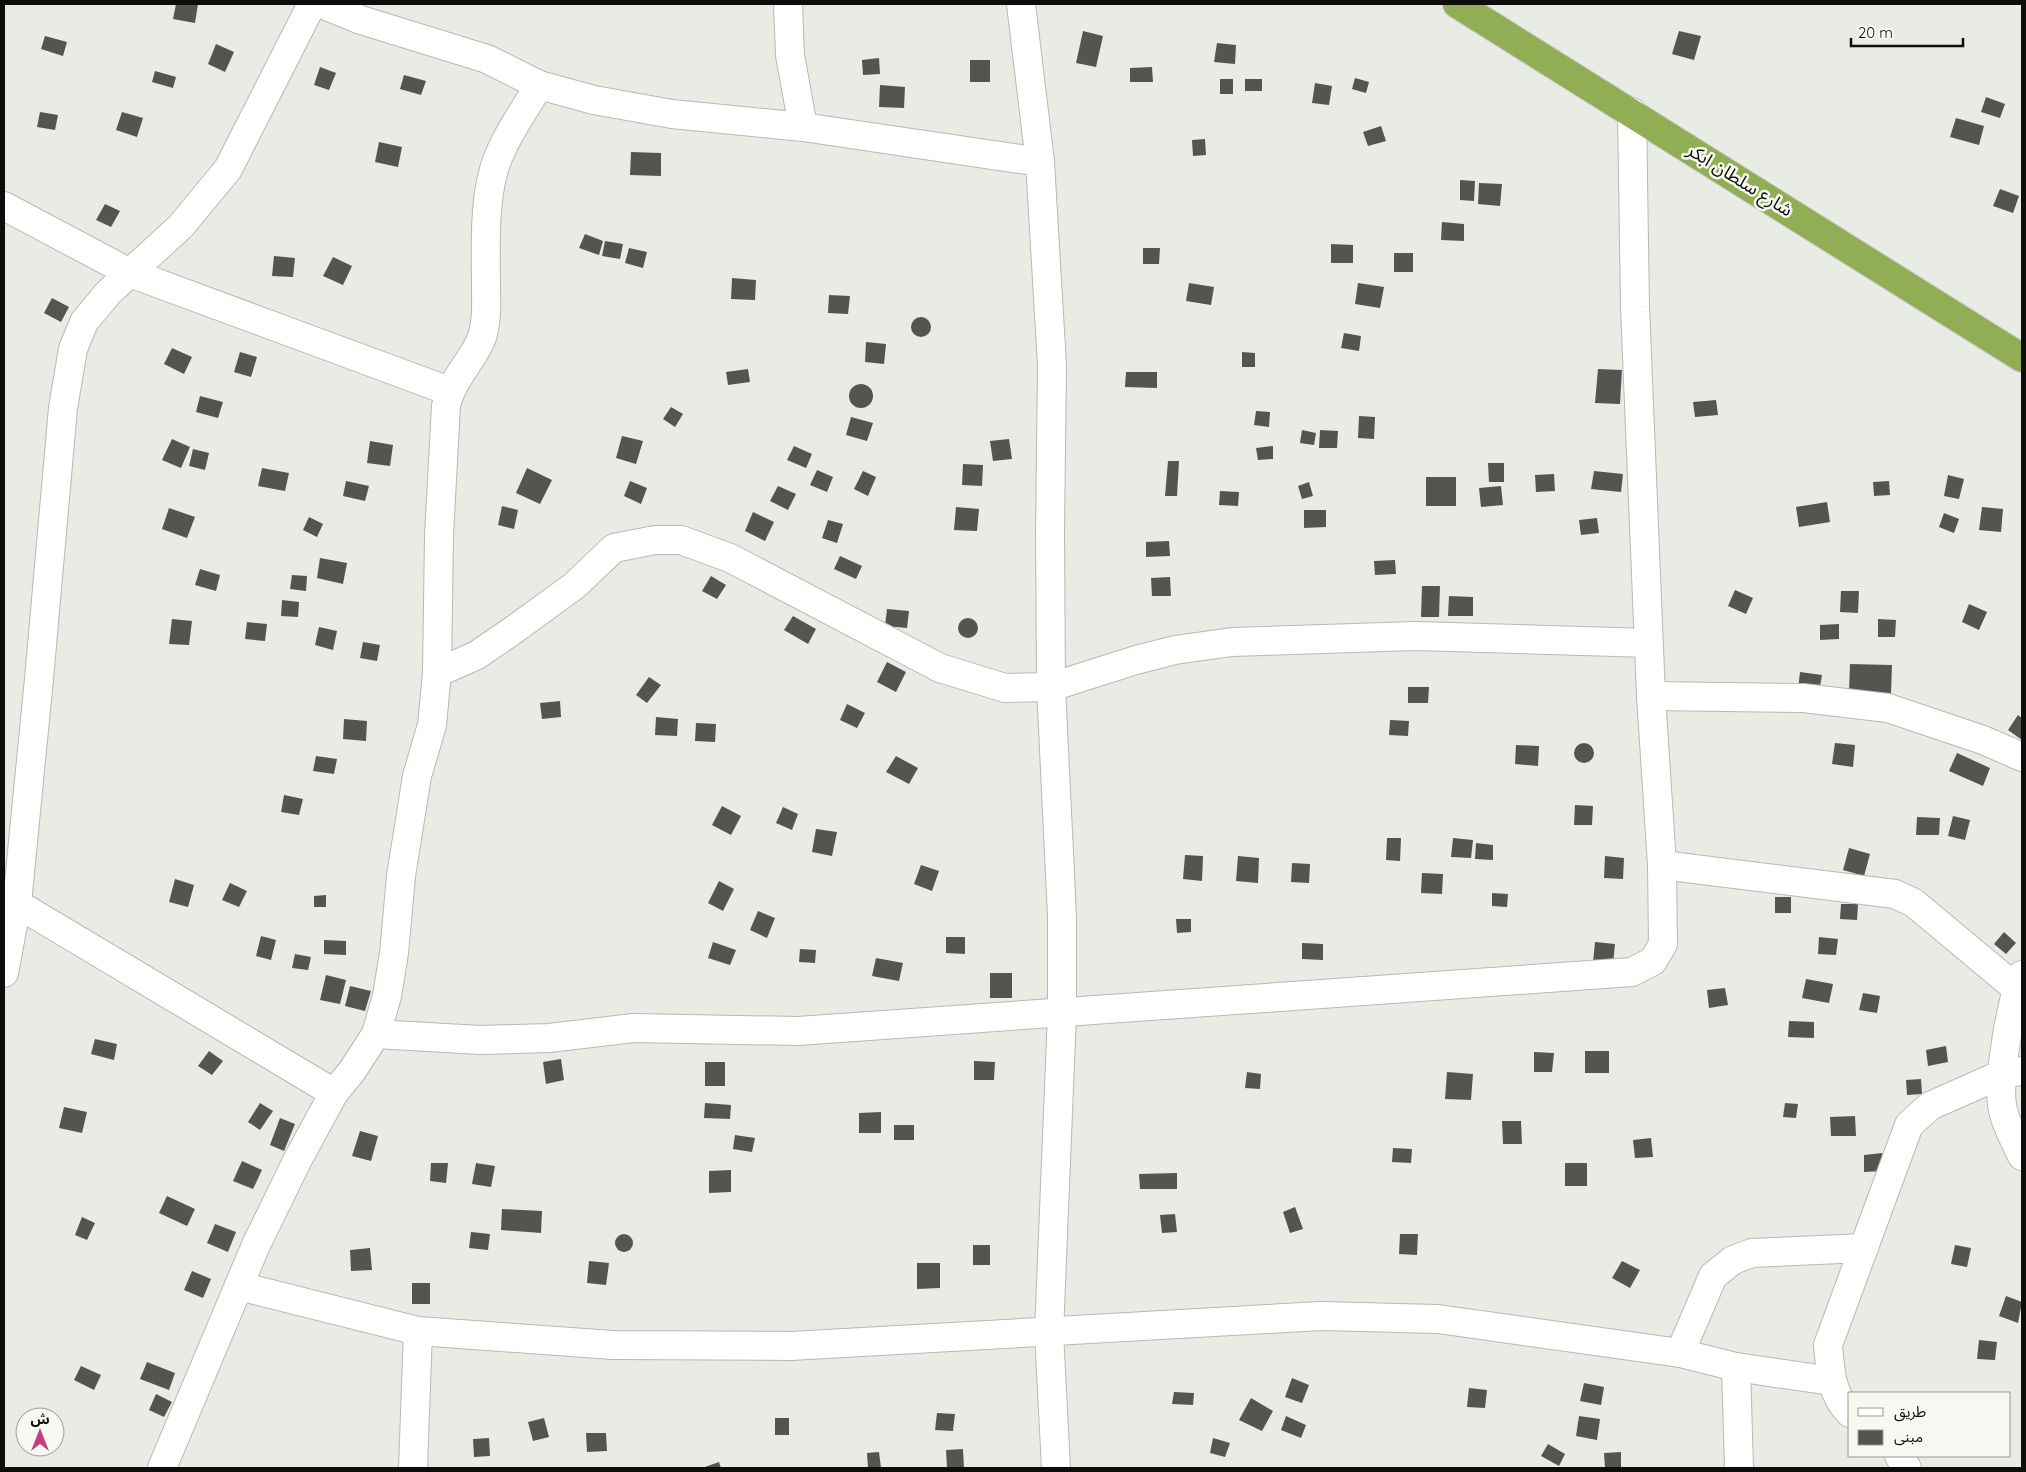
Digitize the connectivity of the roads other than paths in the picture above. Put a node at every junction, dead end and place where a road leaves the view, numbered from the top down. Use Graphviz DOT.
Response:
graph roads {
  1 [pos="312,4"];
  2 [pos="322,4"];
  3 [pos="788,4"];
  4 [pos="1021,4"];
  5 [pos="1457,4"];
  6 [pos="540,86"];
  7 [pos="1632,112"];
  8 [pos="803,127"];
  9 [pos="1040,162"];
  10 [pos="4,206"];
  11 [pos="130,273"];
  12 [pos="2022,358"];
  13 [pos="449,391"];
  14 [pos="1648,643"];
  15 [pos="437,673"];
  16 [pos="1051,686"];
  17 [pos="1650,696"];
  18 [pos="2022,758"];
  19 [pos="1662,865"];
  20 [pos="10,900"];
  21 [pos="4,974"];
  22 [pos="2019,982"];
  23 [pos="1062,1014"];
  24 [pos="376,1034"];
  25 [pos="2012,1072"];
  26 [pos="334,1093"];
  27 [pos="2022,1156"];
  28 [pos="1864,1248"];
  29 [pos="239,1286"];
  30 [pos="418,1331"];
  31 [pos="1049,1333"];
  32 [pos="1680,1353"];
  33 [pos="1736,1367"];
  34 [pos="1832,1381"];
  35 [pos="1848,1411"];
  36 [pos="1900,1457"];
  37 [pos="162,1468"];
  38 [pos="413,1468"];
  39 [pos="1056,1468"];
  40 [pos="1740,1468"];
  41 [pos="1907,1468"];
  1 -- 11 [label="street"];
  2 -- 6 [label="street"];
  3 -- 8 [label="street"];
  4 -- 9 [label="street"];
  5 -- 7 [label="highway, شارع سلطان ابكر"];
  6 -- 8 [label="street"];
  6 -- 13 [label="street"];
  7 -- 12 [label="highway, شارع سلطان ابكر"];
  7 -- 14 [label="street"];
  8 -- 9 [label="street"];
  9 -- 16 [label="street"];
  10 -- 11 [label="street"];
  11 -- 13 [label="street"];
  11 -- 20 [label="street"];
  13 -- 15 [label="street"];
  14 -- 16 [label="street"];
  14 -- 17 [label="street"];
  15 -- 16 [label="street"];
  15 -- 24 [label="street"];
  16 -- 23 [label="street"];
  17 -- 18 [label="street"];
  17 -- 19 [label="street"];
  19 -- 22 [label="street"];
  19 -- 23 [label="street"];
  20 -- 21 [label="street"];
  20 -- 26 [label="street"];
  22 -- 25 [label="street"];
  23 -- 24 [label="street"];
  23 -- 31 [label="street"];
  24 -- 26 [label="street"];
  25 -- 27 [label="street"];
  25 -- 28 [label="street"];
  26 -- 29 [label="street"];
  28 -- 32 [label="street"];
  28 -- 34 [label="street"];
  29 -- 30 [label="street"];
  29 -- 37 [label="street"];
  30 -- 31 [label="street"];
  30 -- 38 [label="street"];
  31 -- 32 [label="street"];
  31 -- 39 [label="street"];
  32 -- 33 [label="street"];
  33 -- 34 [label="street"];
  33 -- 40 [label="street"];
  34 -- 35 [label="street"];
  36 -- 41 [label="street"];
}
